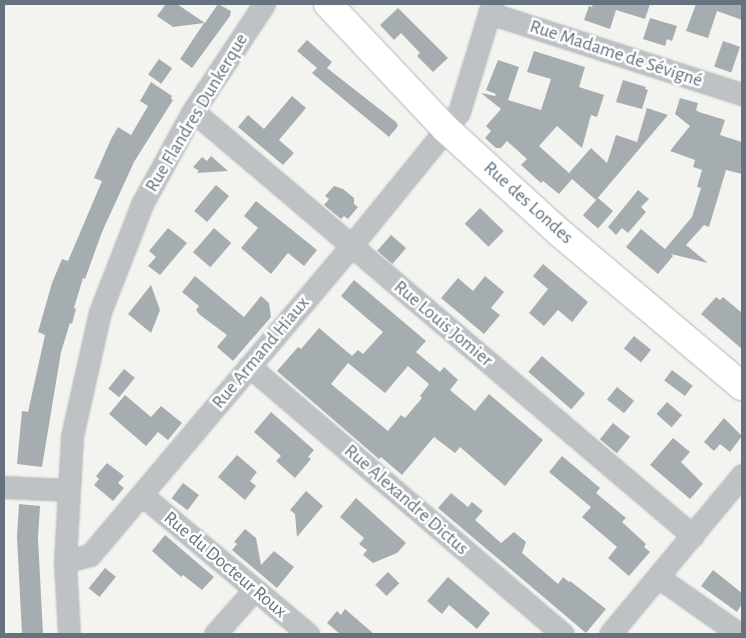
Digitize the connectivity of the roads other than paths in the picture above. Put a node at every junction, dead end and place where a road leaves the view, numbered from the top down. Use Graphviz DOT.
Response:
graph roads {
  1 [pos="264,4"];
  2 [pos="328,4"];
  3 [pos="490,9"];
  4 [pos="742,94"];
  5 [pos="193,111"];
  6 [pos="446,130"];
  7 [pos="351,246"];
  8 [pos="249,366"];
  9 [pos="742,386"];
  10 [pos="742,475"];
  11 [pos="4,487"];
  12 [pos="68,490"];
  13 [pos="142,495"];
  14 [pos="693,536"];
  15 [pos="65,562"];
  16 [pos="658,577"];
  17 [pos="255,589"];
  18 [pos="70,634"];
  19 [pos="215,634"];
  20 [pos="308,634"];
  21 [pos="563,634"];
  22 [pos="610,634"];
  23 [pos="739,634"];
  1 -- 5 [label="street, Rue Flandres Dunkerque"];
  2 -- 6 [label="street, Rue des Londes"];
  3 -- 4 [label="street, Rue Madame de Sévigné"];
  3 -- 6 [label="street, Rue Armand Hiaux"];
  5 -- 7 [label="street, Rue Louis Jomier"];
  5 -- 12 [label="street, Rue Flandres Dunkerque"];
  6 -- 7 [label="street, Rue Armand Hiaux"];
  6 -- 9 [label="street, Rue des Londes"];
  7 -- 8 [label="street, Rue Armand Hiaux"];
  7 -- 14 [label="street, Rue Louis Jomier"];
  8 -- 13 [label="street, Rue Armand Hiaux"];
  8 -- 21 [label="street, Rue Alexandre Dictus"];
  10 -- 14 [label="street"];
  11 -- 12 [label="street"];
  12 -- 15 [label="street, Rue Flandres Dunkerque"];
  13 -- 15 [label="street, Rue Armand Hiaux"];
  13 -- 17 [label="street, Rue du Docteur Roux"];
  14 -- 16 [label="street"];
  15 -- 18 [label="street, Rue Flandres Dunkerque"];
  16 -- 22 [label="street"];
  16 -- 23 [label="street"];
  17 -- 19 [label="street"];
  17 -- 20 [label="street, Rue du Docteur Roux"];
}
